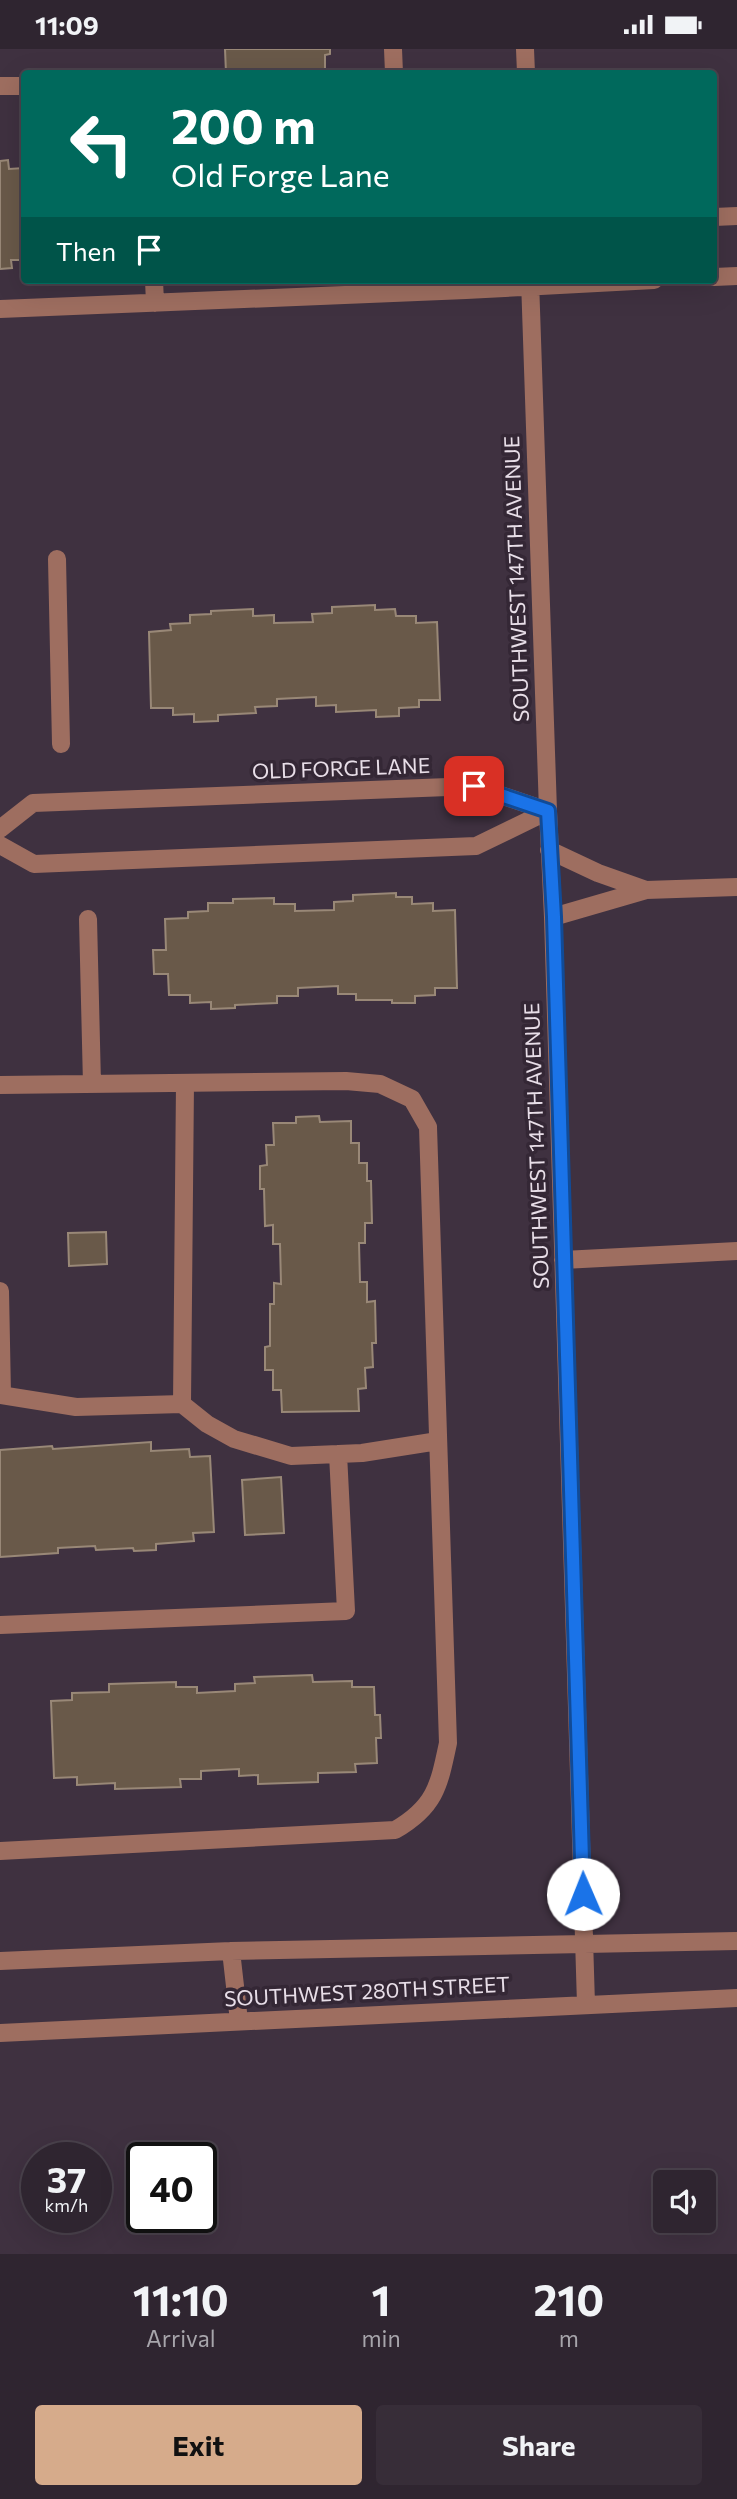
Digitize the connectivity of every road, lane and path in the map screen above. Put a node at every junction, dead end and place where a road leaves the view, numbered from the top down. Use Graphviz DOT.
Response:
graph roads {
  1 [pos="393,49"];
  2 [pos="525,49"];
  3 [pos="394,70"];
  4 [pos="526,70"];
  5 [pos="0,86"];
  6 [pos="21,86"];
  7 [pos="737,216"];
  8 [pos="717,217"];
  9 [pos="737,276"];
  10 [pos="717,277"];
  11 [pos="154,284"];
  12 [pos="487,284"];
  13 [pos="530,284"];
  14 [pos="401,286"];
  15 [pos="155,303"];
  16 [pos="0,309"];
  17 [pos="57,559"];
  18 [pos="61,744"];
  19 [pos="548,811"];
  20 [pos="0,829"];
  21 [pos="0,845"];
  22 [pos="550,850"];
  23 [pos="737,887"];
  24 [pos="646,890"];
  25 [pos="554,917"];
  26 [pos="88,919"];
  27 [pos="185,1083"];
  28 [pos="92,1084"];
  29 [pos="0,1085"];
  30 [pos="737,1251"];
  31 [pos="563,1260"];
  32 [pos="0,1291"];
  33 [pos="1,1395"];
  34 [pos="182,1405"];
  35 [pos="438,1441"];
  36 [pos="338,1454"];
  37 [pos="0,1625"];
  38 [pos="0,1851"];
  39 [pos="737,1941"];
  40 [pos="584,1944"];
  41 [pos="231,1951"];
  42 [pos="0,1961"];
  43 [pos="737,1998"];
  44 [pos="586,2004"];
  45 [pos="239,2021"];
  46 [pos="0,2033"];
  1 -- 3 [label="street"];
  2 -- 4 [label="street"];
  5 -- 6 [label="street"];
  7 -- 8 [label="street"];
  9 -- 10 [label="street"];
  11 -- 15 [label="street"];
  12 -- 14 [label="street"];
  13 -- 19 [label="street, SOUTHWEST 147TH AVENUE"];
  14 -- 15 [label="street"];
  15 -- 16 [label="street"];
  17 -- 18 [label="street"];
  19 -- 20 [label="street, OLD FORGE LANE"];
  19 -- 21 [label="street"];
  19 -- 22 [label="street, SOUTHWEST 147TH AVENUE"];
  22 -- 24 [label="street"];
  22 -- 25 [label="street, SOUTHWEST 147TH AVENUE"];
  23 -- 24 [label="street"];
  24 -- 25 [label="street"];
  25 -- 31 [label="street, SOUTHWEST 147TH AVENUE"];
  26 -- 28 [label="street"];
  27 -- 28 [label="street"];
  27 -- 34 [label="street"];
  27 -- 35 [label="street"];
  28 -- 29 [label="street"];
  30 -- 31 [label="street"];
  31 -- 40 [label="street, SOUTHWEST 147TH AVENUE"];
  32 -- 33 [label="street"];
  33 -- 34 [label="street"];
  34 -- 36 [label="street"];
  35 -- 36 [label="street"];
  35 -- 38 [label="street"];
  36 -- 37 [label="street"];
  39 -- 40 [label="street, SOUTHWEST 280TH STREET"];
  40 -- 41 [label="street, SOUTHWEST 280TH STREET"];
  40 -- 44 [label="street, SOUTHWEST 147TH AVENUE"];
  41 -- 42 [label="street, SOUTHWEST 280TH STREET"];
  41 -- 45 [label="street"];
  43 -- 44 [label="street, SOUTHWEST 280TH STREET"];
  44 -- 45 [label="street, SOUTHWEST 280TH STREET"];
  45 -- 46 [label="street, SOUTHWEST 280TH STREET"];
}
